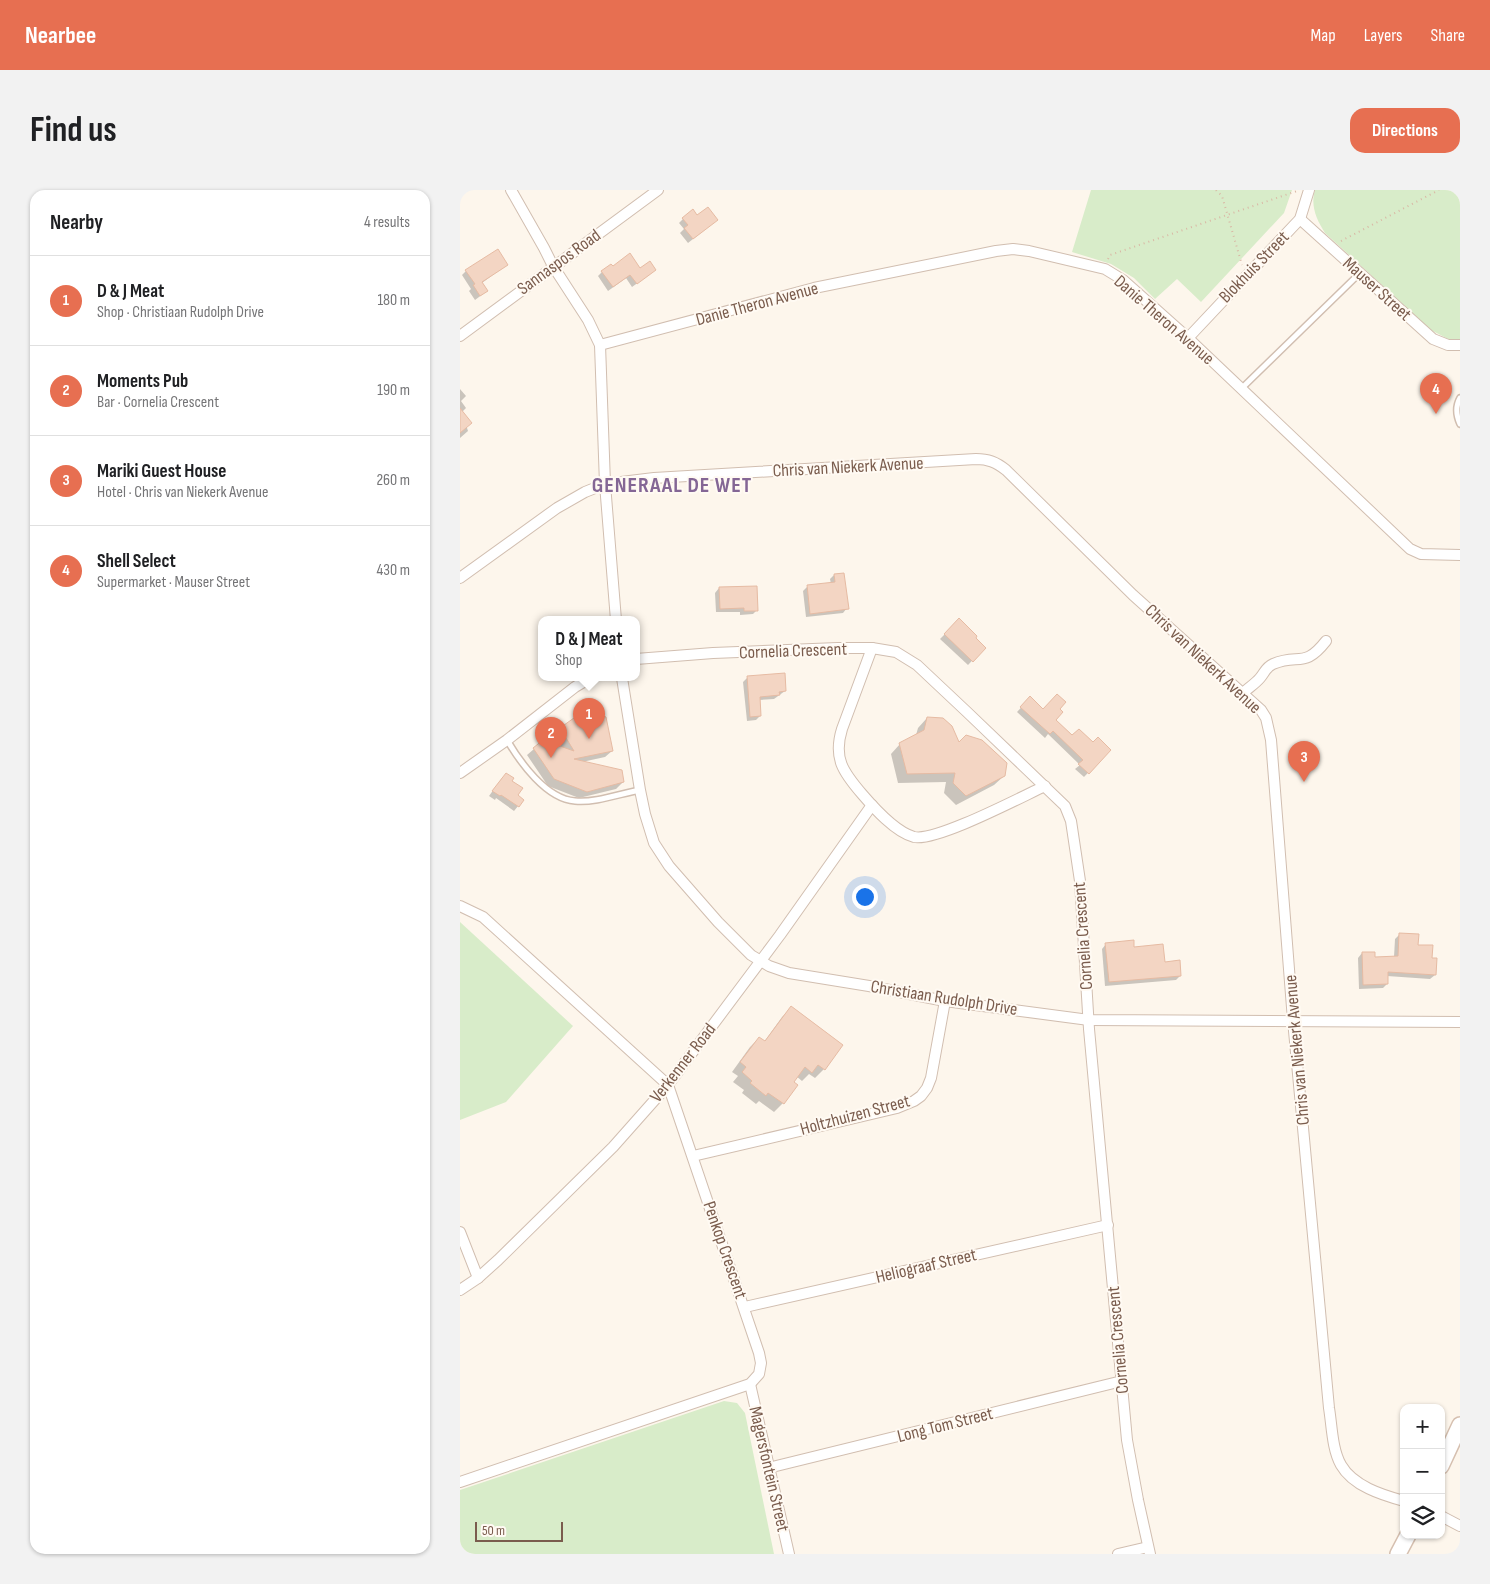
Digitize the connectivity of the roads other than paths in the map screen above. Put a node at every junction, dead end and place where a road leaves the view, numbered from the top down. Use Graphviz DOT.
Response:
graph roads {
  1 [pos="511,190"];
  2 [pos="658,190"];
  3 [pos="1309,190"];
  4 [pos="1300,219"];
  5 [pos="553,266"];
  6 [pos="1360,273"];
  7 [pos="460,336"];
  8 [pos="1188,338"];
  9 [pos="600,345"];
  10 [pos="1460,346"];
  11 [pos="1240,389"];
  12 [pos="1460,398"];
  13 [pos="1460,424"];
  14 [pos="605,484"];
  15 [pos="1460,555"];
  16 [pos="460,578"];
  17 [pos="616,616"];
  18 [pos="1326,641"];
  19 [pos="872,648"];
  20 [pos="640,659"];
  21 [pos="585,681"];
  22 [pos="622,681"];
  23 [pos="1242,694"];
  24 [pos="507,740"];
  25 [pos="460,773"];
  26 [pos="1045,786"];
  27 [pos="640,790"];
  28 [pos="872,806"];
  29 [pos="460,906"];
  30 [pos="760,962"];
  31 [pos="944,1001"];
  32 [pos="1089,1020"];
  33 [pos="1293,1020"];
  34 [pos="1460,1022"];
  35 [pos="668,1085"];
  36 [pos="692,1156"];
  37 [pos="1108,1225"];
  38 [pos="460,1232"];
  39 [pos="478,1278"];
  40 [pos="460,1290"];
  41 [pos="745,1308"];
  42 [pos="1122,1381"];
  43 [pos="750,1384"];
  44 [pos="1460,1425"];
  45 [pos="1445,1457"];
  46 [pos="768,1468"];
  47 [pos="460,1482"];
  48 [pos="1400,1499"];
  49 [pos="1445,1518"];
  50 [pos="1460,1526"];
  51 [pos="1406,1539"];
  52 [pos="1149,1550"];
  53 [pos="789,1554"];
  54 [pos="1118,1554"];
  55 [pos="1398,1554"];
  1 -- 5 [label="street"];
  2 -- 5 [label="street, Sannaspos Road"];
  3 -- 4 [label="street, Blokhuis Street"];
  4 -- 6 [label="street, Mauser Street"];
  4 -- 8 [label="street, Blokhuis Street"];
  5 -- 7 [label="street, Sannaspos Road"];
  5 -- 9 [label="street"];
  6 -- 10 [label="street, Mauser Street"];
  6 -- 11 [label="lane"];
  8 -- 9 [label="street, Danie Theron Avenue"];
  8 -- 11 [label="street, Danie Theron Avenue"];
  9 -- 14 [label="street"];
  11 -- 15 [label="street, Danie Theron Avenue"];
  12 -- 13 [label="lane"];
  14 -- 16 [label="street, Chris van Niekerk Avenue"];
  14 -- 17 [label="street"];
  14 -- 23 [label="street, Chris van Niekerk Avenue"];
  18 -- 23 [label="street"];
  19 -- 20 [label="street, Cornelia Crescent"];
  19 -- 26 [label="street, Cornelia Crescent"];
  19 -- 28 [label="street"];
  21 -- 24 [label="street"];
  22 -- 27 [label="street, Christiaan Rudolph Drive"];
  23 -- 33 [label="street, Chris van Niekerk Avenue"];
  24 -- 25 [label="street"];
  24 -- 27 [label="lane"];
  26 -- 28 [label="street"];
  26 -- 32 [label="street, Cornelia Crescent"];
  27 -- 30 [label="street, Christiaan Rudolph Drive"];
  28 -- 30 [label="street, Verkenner Road"];
  29 -- 35 [label="street, Penkop Crescent"];
  30 -- 31 [label="street, Christiaan Rudolph Drive"];
  30 -- 35 [label="street, Verkenner Road"];
  31 -- 32 [label="street, Christiaan Rudolph Drive"];
  31 -- 36 [label="street, Holtzhuizen Street"];
  32 -- 33 [label="street, Christiaan Rudolph Drive"];
  32 -- 37 [label="street, Cornelia Crescent"];
  33 -- 34 [label="street, Christiaan Rudolph Drive"];
  33 -- 48 [label="street, Chris van Niekerk Avenue"];
  35 -- 36 [label="street, Penkop Crescent"];
  35 -- 39 [label="street, Verkenner Road"];
  36 -- 41 [label="street, Penkop Crescent"];
  37 -- 41 [label="street, Heliograaf Street"];
  37 -- 42 [label="street, Cornelia Crescent"];
  38 -- 39 [label="street"];
  39 -- 40 [label="street, Verkenner Road"];
  41 -- 43 [label="street, Penkop Crescent"];
  42 -- 46 [label="street, Long Tom Street"];
  42 -- 52 [label="street, Cornelia Crescent"];
  43 -- 46 [label="street, Magersfontein Street"];
  43 -- 47 [label="street"];
  44 -- 45 [label="street"];
  46 -- 53 [label="street, Magersfontein Street"];
  49 -- 50 [label="street"];
  51 -- 55 [label="street"];
  52 -- 54 [label="street"];
}
